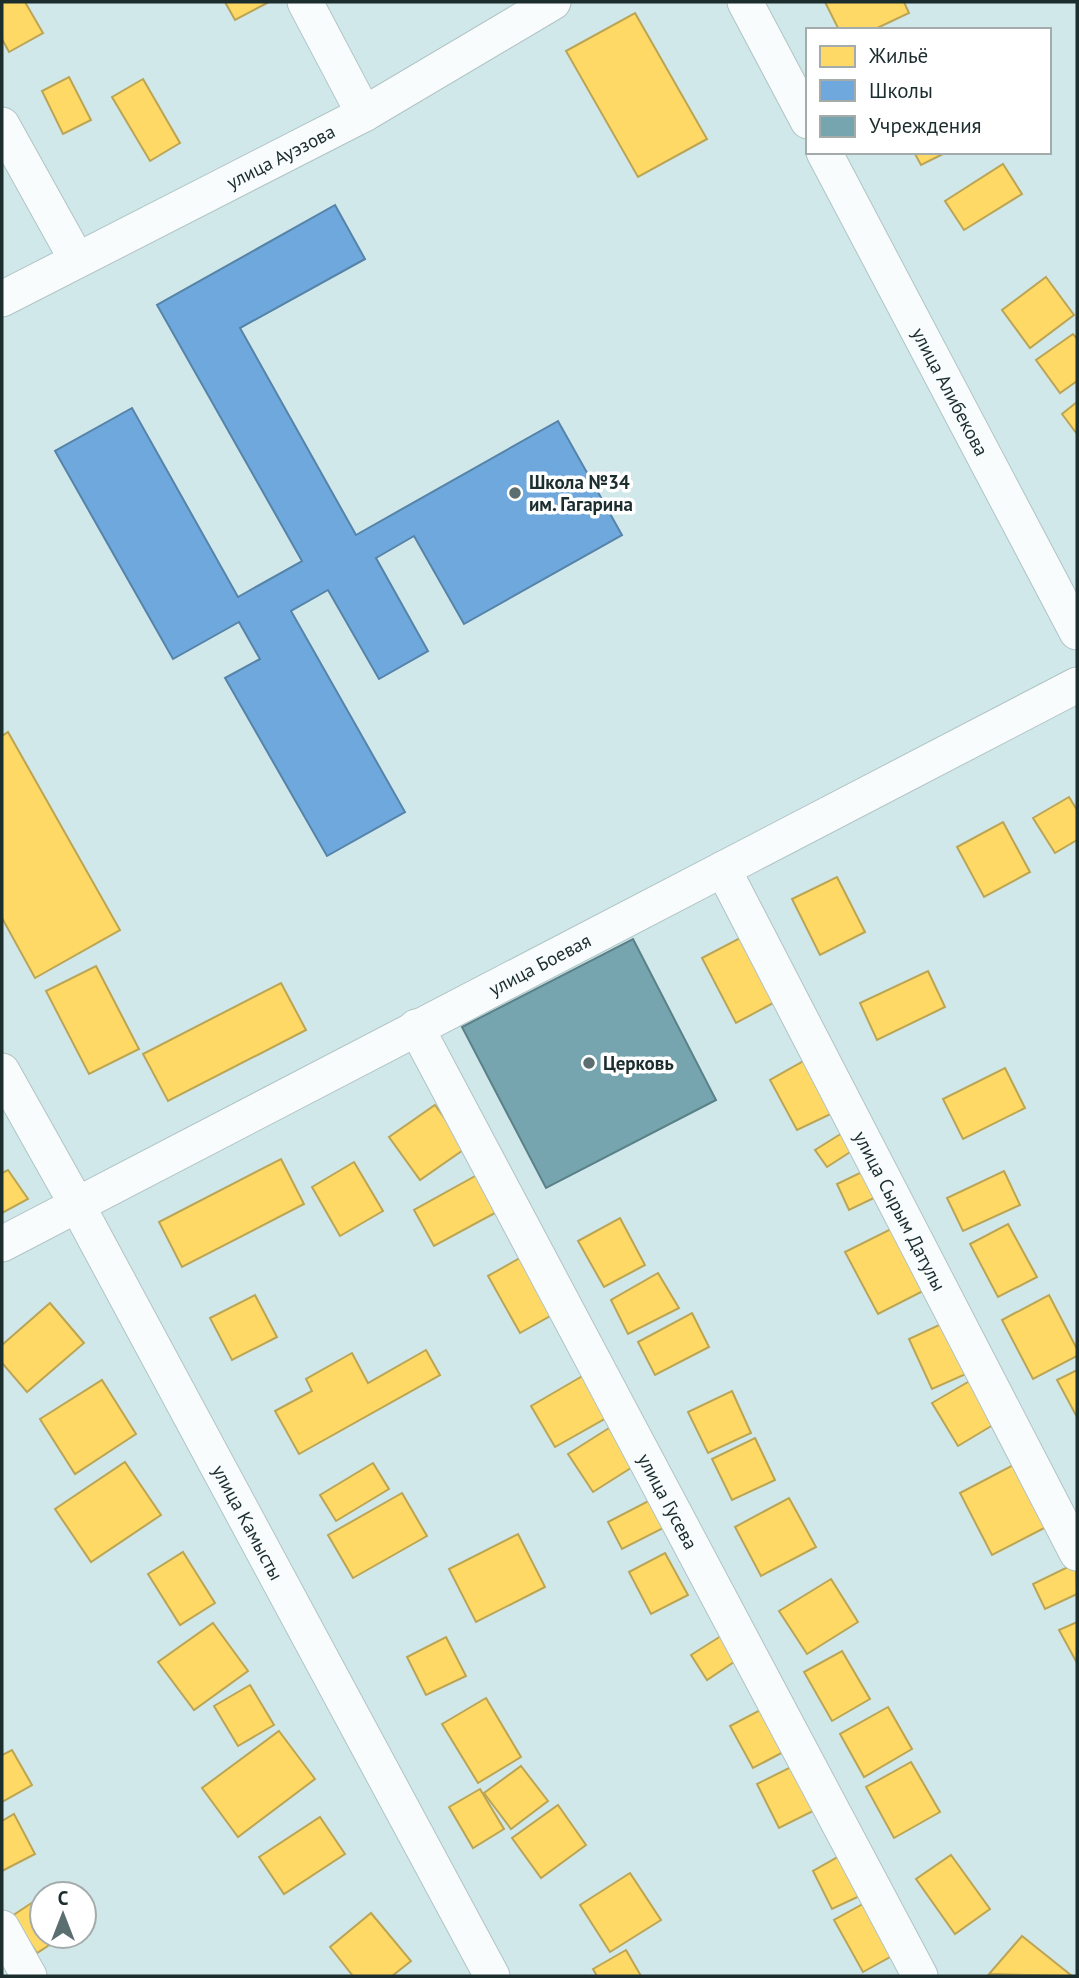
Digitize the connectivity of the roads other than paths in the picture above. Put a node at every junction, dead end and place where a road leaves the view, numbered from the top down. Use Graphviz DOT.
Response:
graph roads {
  1 [pos="304,2"];
  2 [pos="553,2"];
  3 [pos="745,2"];
  4 [pos="364,114"];
  5 [pos="806,117"];
  6 [pos="2,125"];
  7 [pos="825,154"];
  8 [pos="77,260"];
  9 [pos="2,299"];
  10 [pos="1077,632"];
  11 [pos="1077,685"];
  12 [pos="723,869"];
  13 [pos="416,1027"];
  14 [pos="2,1071"];
  15 [pos="76,1203"];
  16 [pos="2,1244"];
  17 [pos="1077,1553"];
  18 [pos="2,1928"];
  19 [pos="29,1976"];
  20 [pos="492,1976"];
  21 [pos="920,1976"];
  1 -- 4 [label="street"];
  2 -- 4 [label="street, улица Ауэзова"];
  3 -- 5 [label="street"];
  4 -- 8 [label="street, улица Ауэзова"];
  6 -- 8 [label="street"];
  7 -- 10 [label="street, улица Алибекова"];
  8 -- 9 [label="street, улица Ауэзова"];
  11 -- 12 [label="street, улица Боевая"];
  12 -- 13 [label="street, улица Боевая"];
  12 -- 17 [label="street, улица Сырым Датулы"];
  13 -- 15 [label="street, улица Боевая"];
  13 -- 21 [label="street, улица Гусева"];
  14 -- 15 [label="street, улица Камысты"];
  15 -- 16 [label="street, улица Боевая"];
  15 -- 20 [label="street, улица Камысты"];
  18 -- 19 [label="street"];
}
